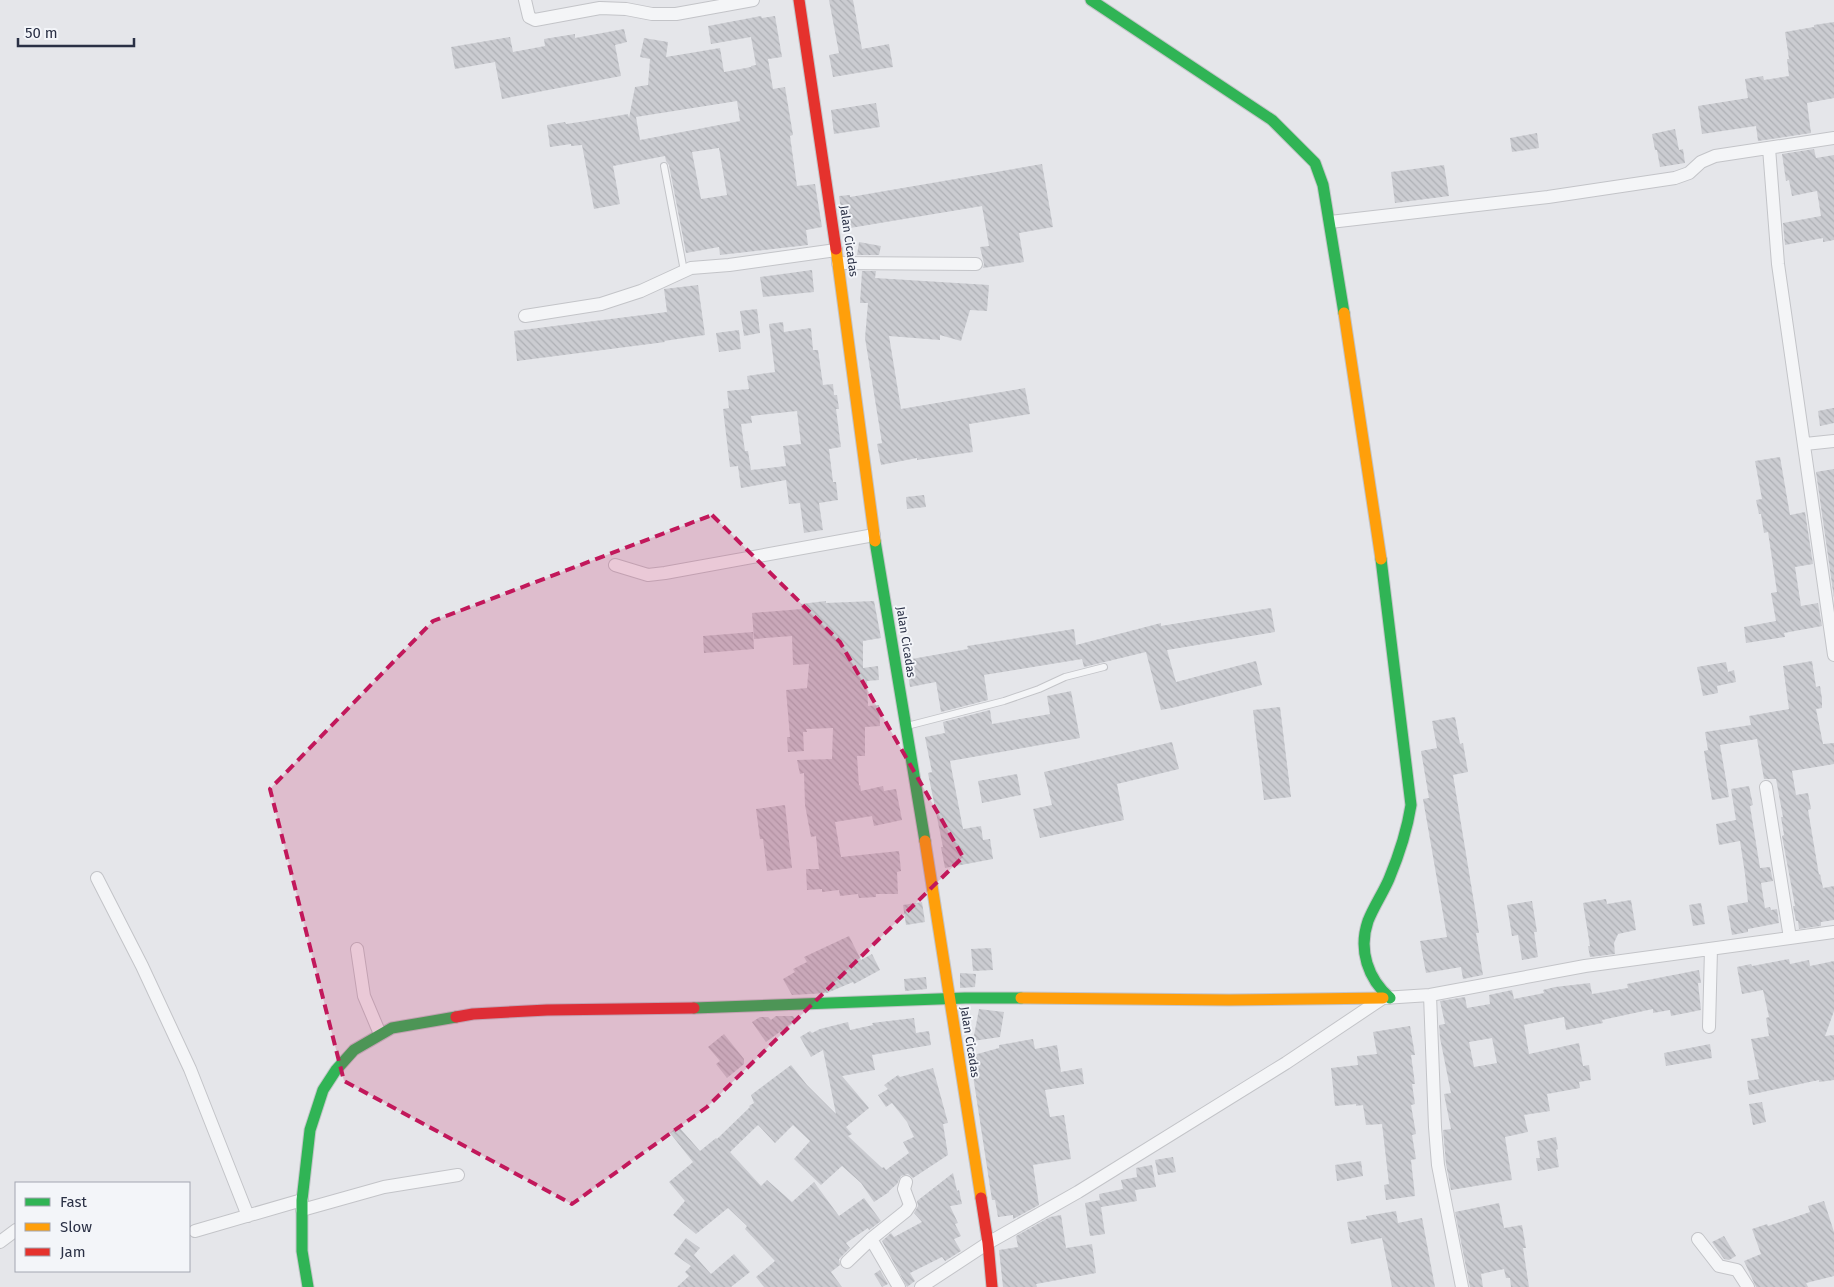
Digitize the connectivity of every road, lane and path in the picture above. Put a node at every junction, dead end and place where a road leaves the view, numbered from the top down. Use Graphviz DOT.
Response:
graph roads {
  1 [pos="525,0"];
  2 [pos="752,0"];
  3 [pos="799,0"];
  4 [pos="1091,0"];
  5 [pos="1834,138"];
  6 [pos="1769,148"];
  7 [pos="664,166"];
  8 [pos="1330,222"];
  9 [pos="837,257"];
  10 [pos="976,264"];
  11 [pos="684,271"];
  12 [pos="525,316"];
  13 [pos="1834,441"];
  14 [pos="1805,444"];
  15 [pos="874,535"];
  16 [pos="615,564"];
  17 [pos="1834,655"];
  18 [pos="1104,667"];
  19 [pos="906,727"];
  20 [pos="1766,787"];
  21 [pos="97,878"];
  22 [pos="1834,932"];
  23 [pos="1790,938"];
  24 [pos="357,948"];
  25 [pos="1712,949"];
  26 [pos="1430,994"];
  27 [pos="1386,998"];
  28 [pos="950,999"];
  29 [pos="1709,1027"];
  30 [pos="380,1034"];
  31 [pos="458,1174"];
  32 [pos="906,1182"];
  33 [pos="302,1205"];
  34 [pos="248,1216"];
  35 [pos="15,1231"];
  36 [pos="195,1231"];
  37 [pos="871,1239"];
  38 [pos="1698,1239"];
  39 [pos="0,1242"];
  40 [pos="988,1243"];
  41 [pos="847,1262"];
  42 [pos="308,1287"];
  43 [pos="899,1287"];
  44 [pos="921,1287"];
  45 [pos="992,1287"];
  46 [pos="1462,1287"];
  47 [pos="1748,1287"];
  1 -- 2 [label="street"];
  3 -- 9 [label="street, Jalan Cicadas"];
  4 -- 8 [label="street"];
  5 -- 6 [label="street"];
  6 -- 8 [label="street"];
  6 -- 14 [label="street"];
  7 -- 11 [label="lane"];
  8 -- 27 [label="street"];
  9 -- 10 [label="street"];
  9 -- 11 [label="street"];
  9 -- 15 [label="street, Jalan Cicadas"];
  11 -- 12 [label="street"];
  13 -- 14 [label="street"];
  14 -- 17 [label="street"];
  15 -- 16 [label="street"];
  15 -- 19 [label="street, Jalan Cicadas"];
  18 -- 19 [label="lane"];
  19 -- 28 [label="street, Jalan Cicadas"];
  20 -- 23 [label="street"];
  21 -- 34 [label="street"];
  22 -- 23 [label="street"];
  23 -- 25 [label="street"];
  24 -- 30 [label="street"];
  25 -- 26 [label="street"];
  25 -- 29 [label="street"];
  26 -- 27 [label="street"];
  26 -- 46 [label="street"];
  27 -- 28 [label="street"];
  27 -- 40 [label="street"];
  28 -- 30 [label="street"];
  28 -- 40 [label="street, Jalan Cicadas"];
  30 -- 33 [label="street"];
  31 -- 33 [label="street"];
  32 -- 37 [label="street"];
  33 -- 34 [label="street"];
  33 -- 42 [label="street"];
  34 -- 36 [label="street"];
  35 -- 39 [label="street"];
  37 -- 41 [label="street"];
  37 -- 43 [label="street"];
  38 -- 47 [label="street"];
  40 -- 44 [label="street"];
  40 -- 45 [label="street, Jalan Cicadas"];
}
